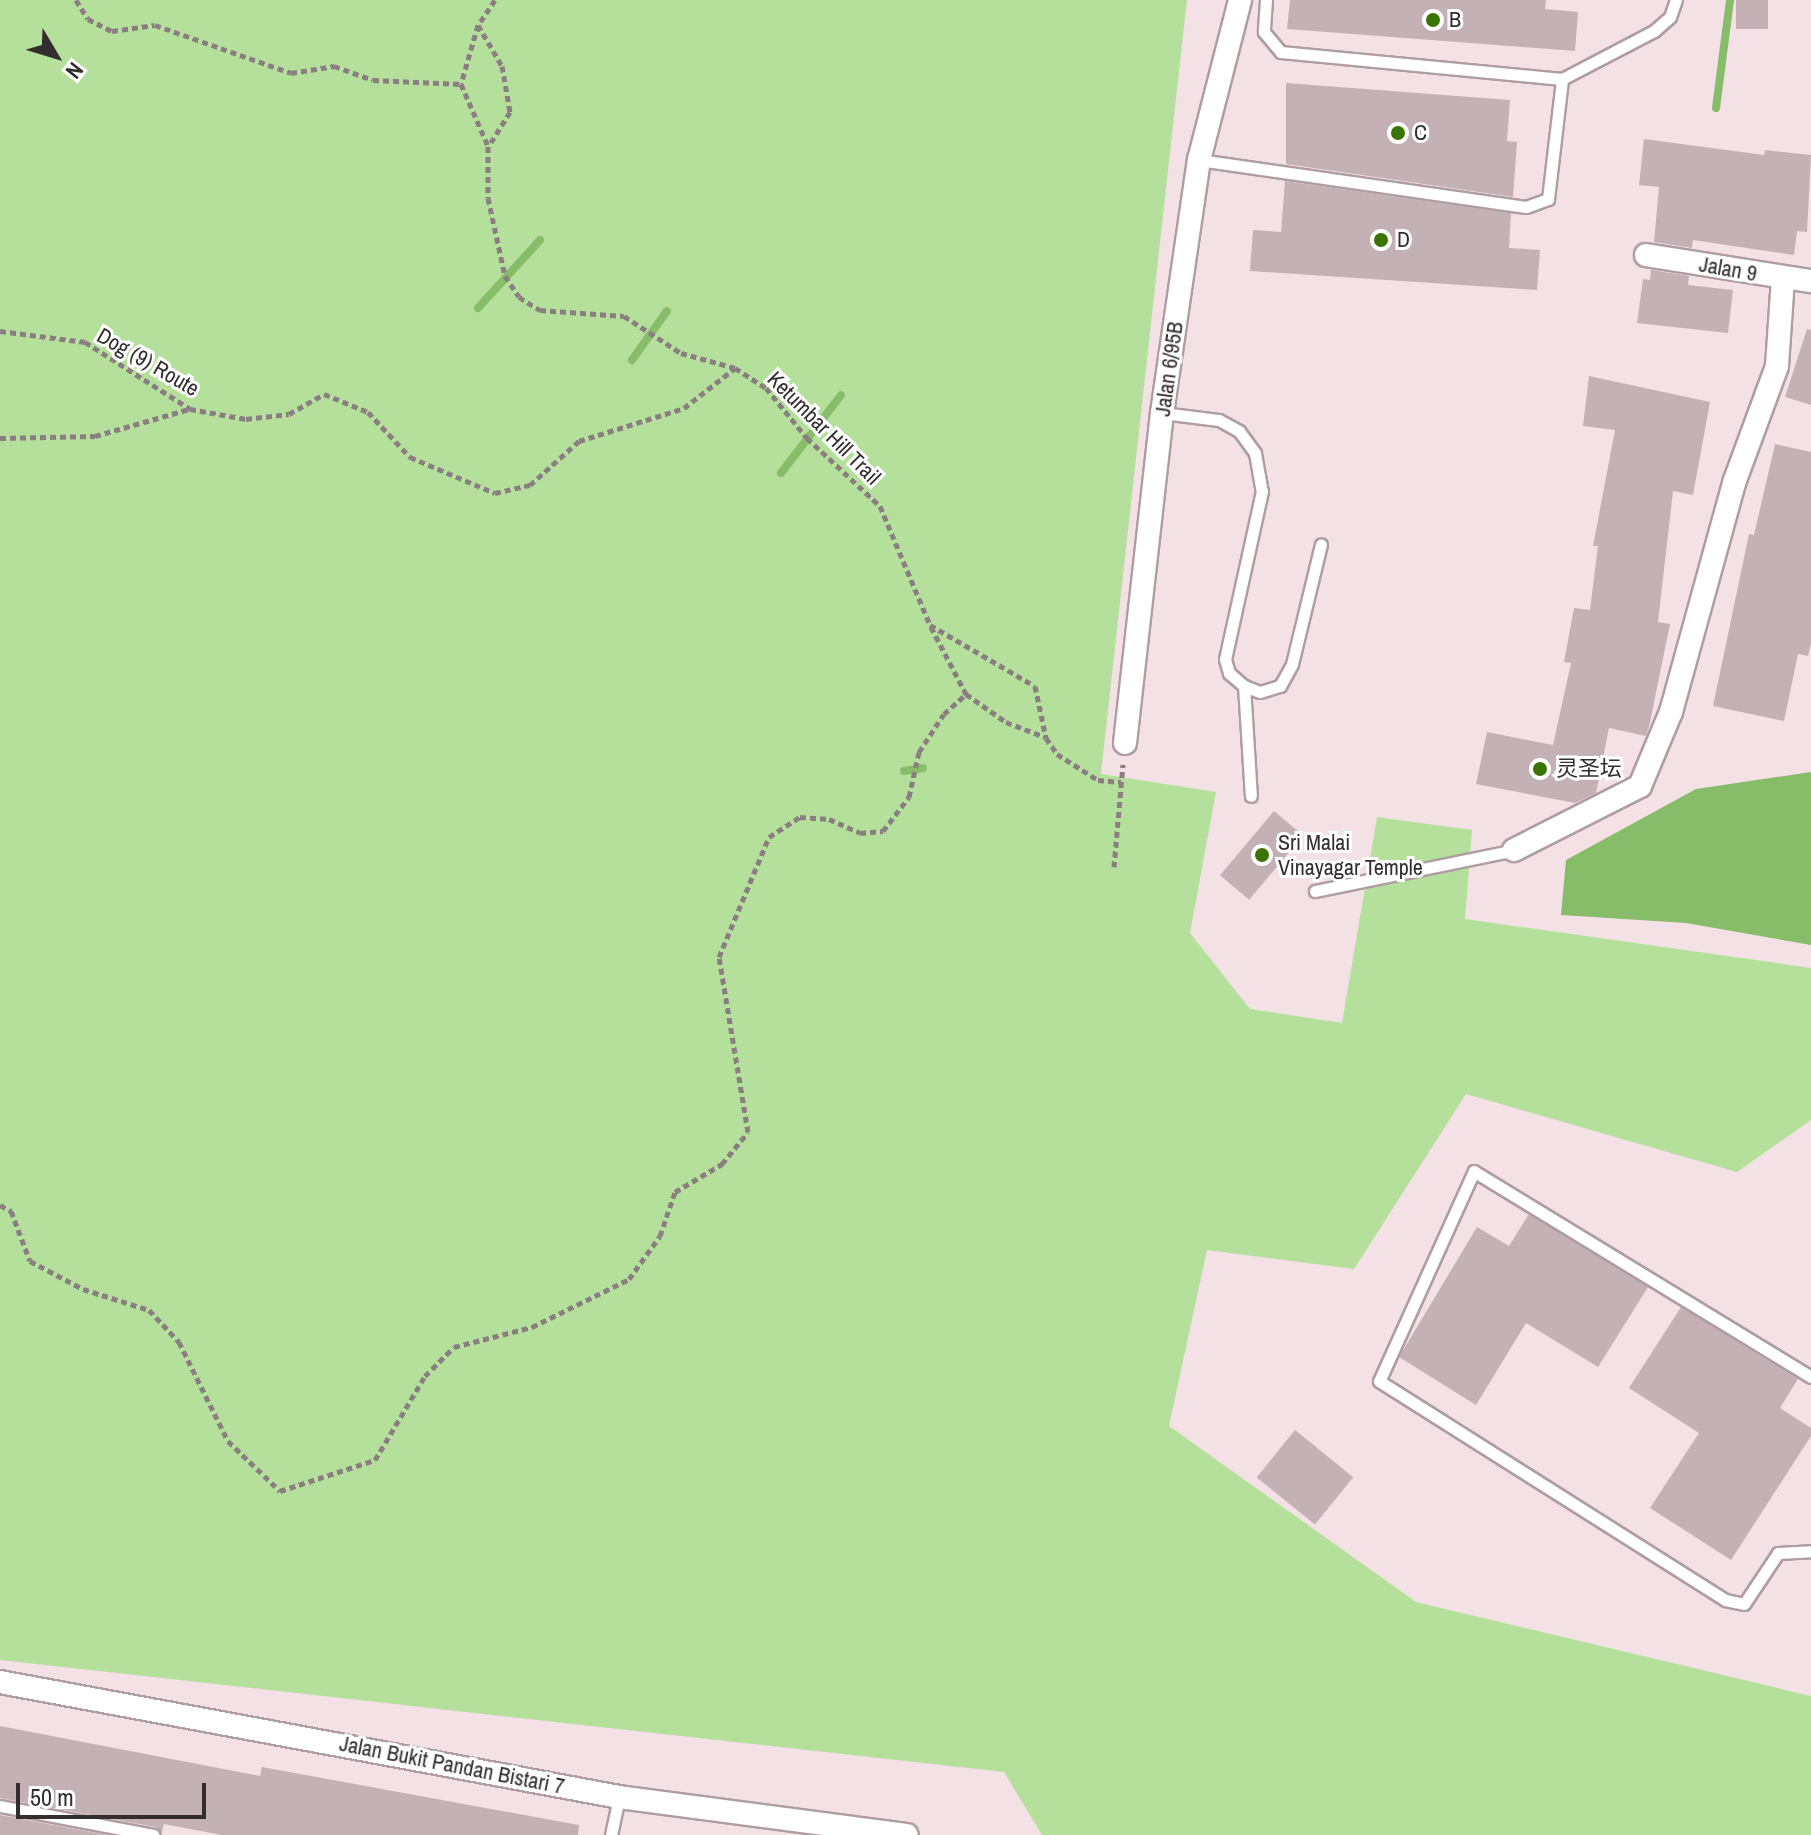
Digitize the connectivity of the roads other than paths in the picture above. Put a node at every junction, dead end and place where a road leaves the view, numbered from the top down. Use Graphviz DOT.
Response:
graph roads {
  1 [pos="1240,0"];
  2 [pos="1266,0"];
  3 [pos="1676,0"];
  4 [pos="1562,79"];
  5 [pos="1199,160"];
  6 [pos="1646,255"];
  7 [pos="1783,279"];
  8 [pos="1811,281"];
  9 [pos="1162,413"];
  10 [pos="1321,544"];
  11 [pos="1244,686"];
  12 [pos="1125,743"];
  13 [pos="1251,796"];
  14 [pos="1514,850"];
  15 [pos="1315,891"];
  16 [pos="1811,1377"];
  17 [pos="1811,1551"];
  18 [pos="0,1682"];
  19 [pos="619,1797"];
  20 [pos="0,1806"];
  21 [pos="153,1835"];
  22 [pos="611,1835"];
  23 [pos="907,1835"];
  1 -- 5 [label="street, Jalan 6/95B"];
  2 -- 4 [label="lane"];
  3 -- 4 [label="lane"];
  4 -- 5 [label="lane"];
  5 -- 9 [label="street, Jalan 6/95B"];
  6 -- 7 [label="street, Jalan 9"];
  7 -- 8 [label="street, Jalan 9"];
  7 -- 14 [label="street"];
  9 -- 11 [label="lane"];
  9 -- 12 [label="street, Jalan 6/95B"];
  10 -- 11 [label="lane"];
  11 -- 13 [label="lane"];
  14 -- 15 [label="lane"];
  16 -- 17 [label="lane"];
  18 -- 19 [label="street, Jalan Bukit Pandan Bistari 7"];
  19 -- 22 [label="lane"];
  19 -- 23 [label="street, Jalan Bukit Pandan Bistari 7"];
  20 -- 21 [label="lane"];
}
